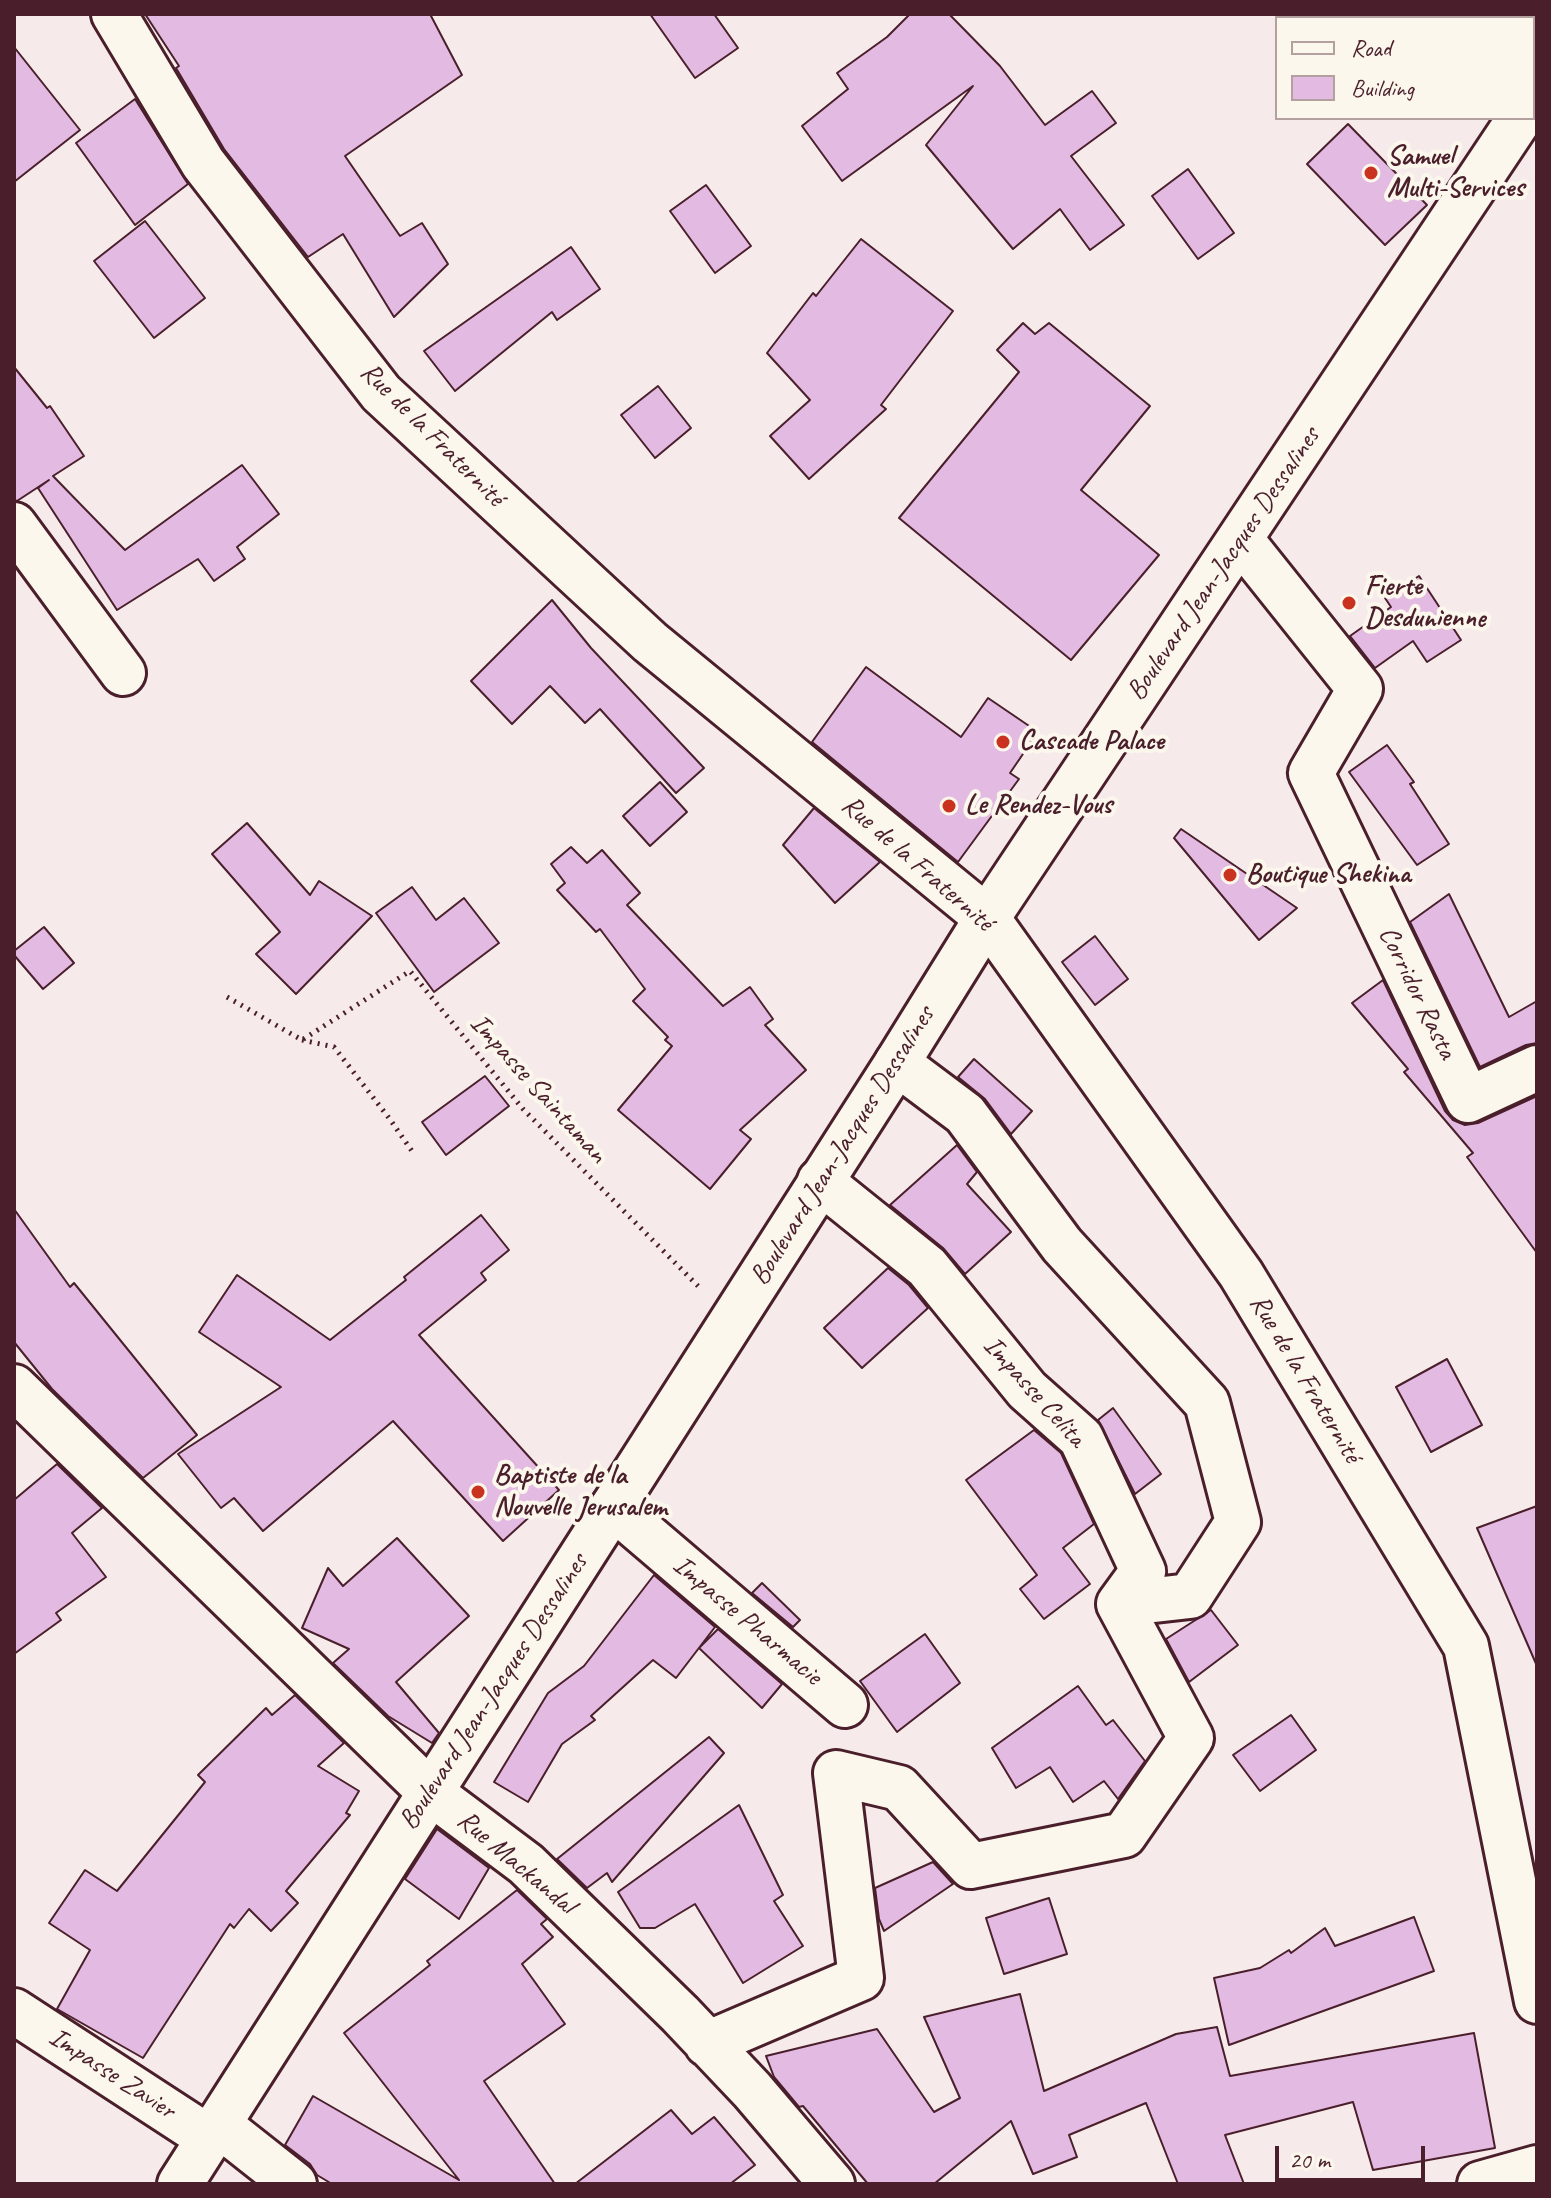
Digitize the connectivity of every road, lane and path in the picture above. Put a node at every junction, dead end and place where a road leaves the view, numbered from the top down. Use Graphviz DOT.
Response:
graph roads {
  1 [pos="114,14"];
  2 [pos="1519,120"];
  3 [pos="14,525"];
  4 [pos="1241,540"];
  5 [pos="123,673"];
  6 [pos="987,918"];
  7 [pos="227,997"];
  8 [pos="302,1040"];
  9 [pos="897,1063"];
  10 [pos="1537,1068"];
  11 [pos="414,1154"];
  12 [pos="820,1181"];
  13 [pos="734,1316"];
  14 [pos="14,1387"];
  15 [pos="613,1507"];
  16 [pos="1119,1604"];
  17 [pos="845,1705"];
  18 [pos="430,1792"];
  19 [pos="1537,2001"];
  20 [pos="14,2011"];
  21 [pos="707,2044"];
  22 [pos="214,2131"];
  23 [pos="1537,2168"];
  24 [pos="180,2184"];
  25 [pos="294,2184"];
  26 [pos="832,2184"];
  27 [pos="1480,2184"];
  1 -- 6 [label="street, Rue de la Fraternité"];
  2 -- 4 [label="street, Boulevard Jean-Jacques Dessalines"];
  3 -- 5 [label="street"];
  4 -- 6 [label="street, Boulevard Jean-Jacques Dessalines"];
  4 -- 10 [label="street, Corridor Rasta"];
  6 -- 9 [label="street, Boulevard Jean-Jacques Dessalines"];
  6 -- 19 [label="street, Rue de la Fraternité"];
  7 -- 8 [label="path"];
  8 -- 11 [label="path"];
  8 -- 13 [label="path, Impasse Saintaman"];
  9 -- 12 [label="street, Boulevard Jean-Jacques Dessalines"];
  9 -- 16 [label="street"];
  12 -- 13 [label="street, Boulevard Jean-Jacques Dessalines"];
  12 -- 16 [label="street, Impasse Celita"];
  13 -- 15 [label="street, Boulevard Jean-Jacques Dessalines"];
  14 -- 18 [label="street, Rue Mackandal"];
  15 -- 17 [label="street, Impasse Pharmacie"];
  15 -- 18 [label="street, Boulevard Jean-Jacques Dessalines"];
  16 -- 21 [label="street"];
  18 -- 21 [label="street, Rue Mackandal"];
  18 -- 22 [label="street, Boulevard Jean-Jacques Dessalines"];
  20 -- 22 [label="street, Impasse Zavier"];
  21 -- 26 [label="street, Rue Mackandal"];
  22 -- 24 [label="street, Boulevard Jean-Jacques Dessalines"];
  22 -- 25 [label="street, Impasse Zavier"];
  23 -- 27 [label="street"];
}
